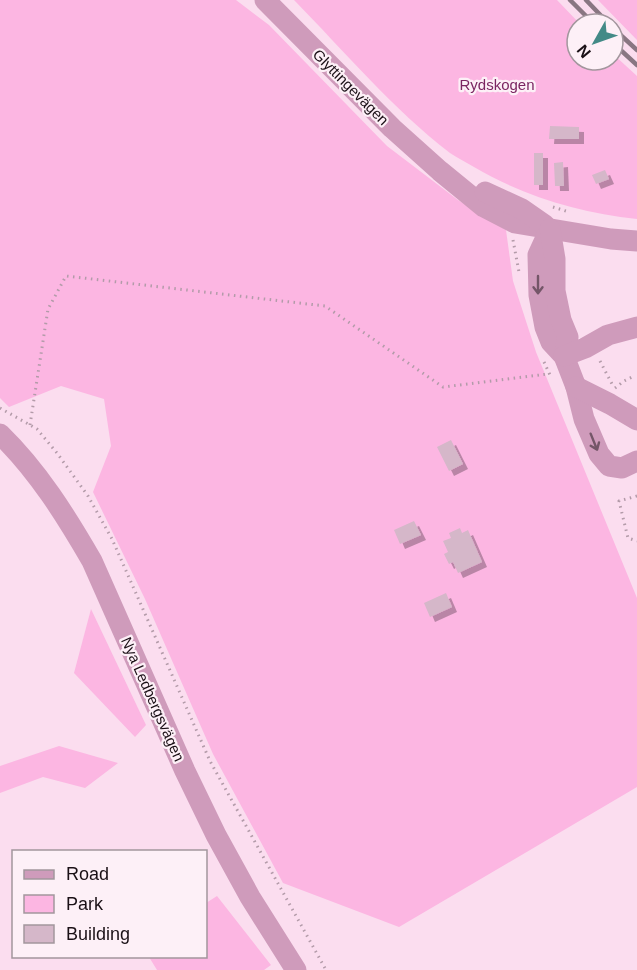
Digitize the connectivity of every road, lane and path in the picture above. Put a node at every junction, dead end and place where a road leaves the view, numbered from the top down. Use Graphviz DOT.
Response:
graph roads {
  1 [pos="265,0"];
  2 [pos="546,205"];
  3 [pos="575,214"];
  4 [pos="550,229"];
  5 [pos="637,241"];
  6 [pos="637,327"];
  7 [pos="561,345"];
  8 [pos="548,374"];
  9 [pos="576,387"];
  10 [pos="0,408"];
  11 [pos="637,420"];
  12 [pos="30,425"];
  13 [pos="0,434"];
  14 [pos="637,464"];
  15 [pos="637,496"];
  16 [pos="637,541"];
  17 [pos="296,970"];
  18 [pos="326,970"];
  1 -- 4 [label="street, Glyttingevägen"];
  2 -- 3 [label="path"];
  4 -- 5 [label="street, Glyttingevägen"];
  4 -- 7 [label="street"];
  6 -- 7 [label="street"];
  7 -- 9 [label="street"];
  8 -- 12 [label="path"];
  9 -- 11 [label="street"];
  9 -- 14 [label="street, one-way"];
  10 -- 12 [label="path"];
  12 -- 18 [label="path"];
  13 -- 17 [label="street, Nya Ledbergsvägen"];
  15 -- 16 [label="path"];
}
